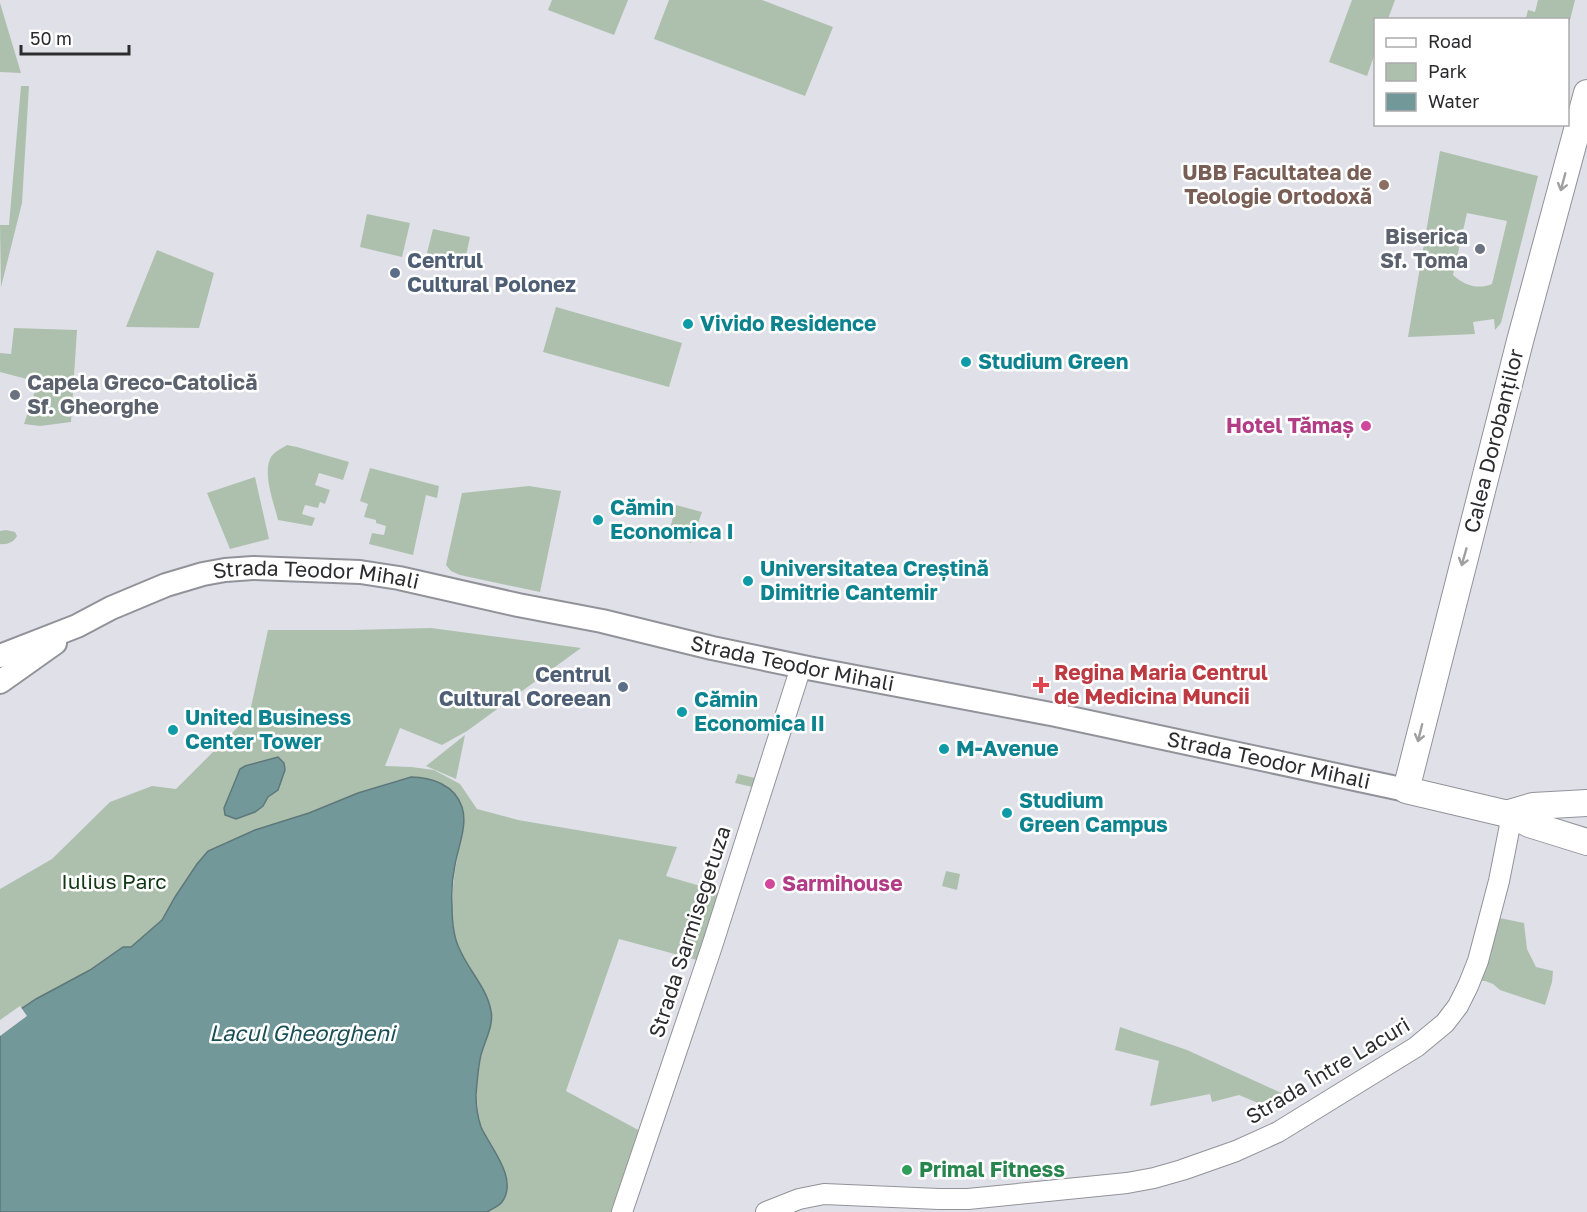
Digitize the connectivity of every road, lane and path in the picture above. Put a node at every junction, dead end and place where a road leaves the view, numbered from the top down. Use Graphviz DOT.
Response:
graph roads {
  1 [pos="1587,93"];
  2 [pos="77,626"];
  3 [pos="0,656"];
  4 [pos="801,667"];
  5 [pos="0,682"];
  6 [pos="1406,790"];
  7 [pos="1587,803"];
  8 [pos="1509,814"];
  9 [pos="1587,821"];
  10 [pos="1587,842"];
  11 [pos="622,1212"];
  12 [pos="766,1212"];
  1 -- 6 [label="main road, Calea Dorobanților, one-way"];
  2 -- 3 [label="main road, Strada Teodor Mihali"];
  2 -- 4 [label="main road, Strada Teodor Mihali"];
  2 -- 5 [label="main road, Strada Teodor Mihali"];
  4 -- 6 [label="main road, Strada Teodor Mihali"];
  4 -- 11 [label="street, Strada Sarmisegetuza"];
  6 -- 8 [label="main road, Strada Teodor Mihali"];
  7 -- 8 [label="main road"];
  8 -- 9 [label="main road"];
  8 -- 10 [label="main road"];
  8 -- 12 [label="street, Strada Între Lacuri"];
}
